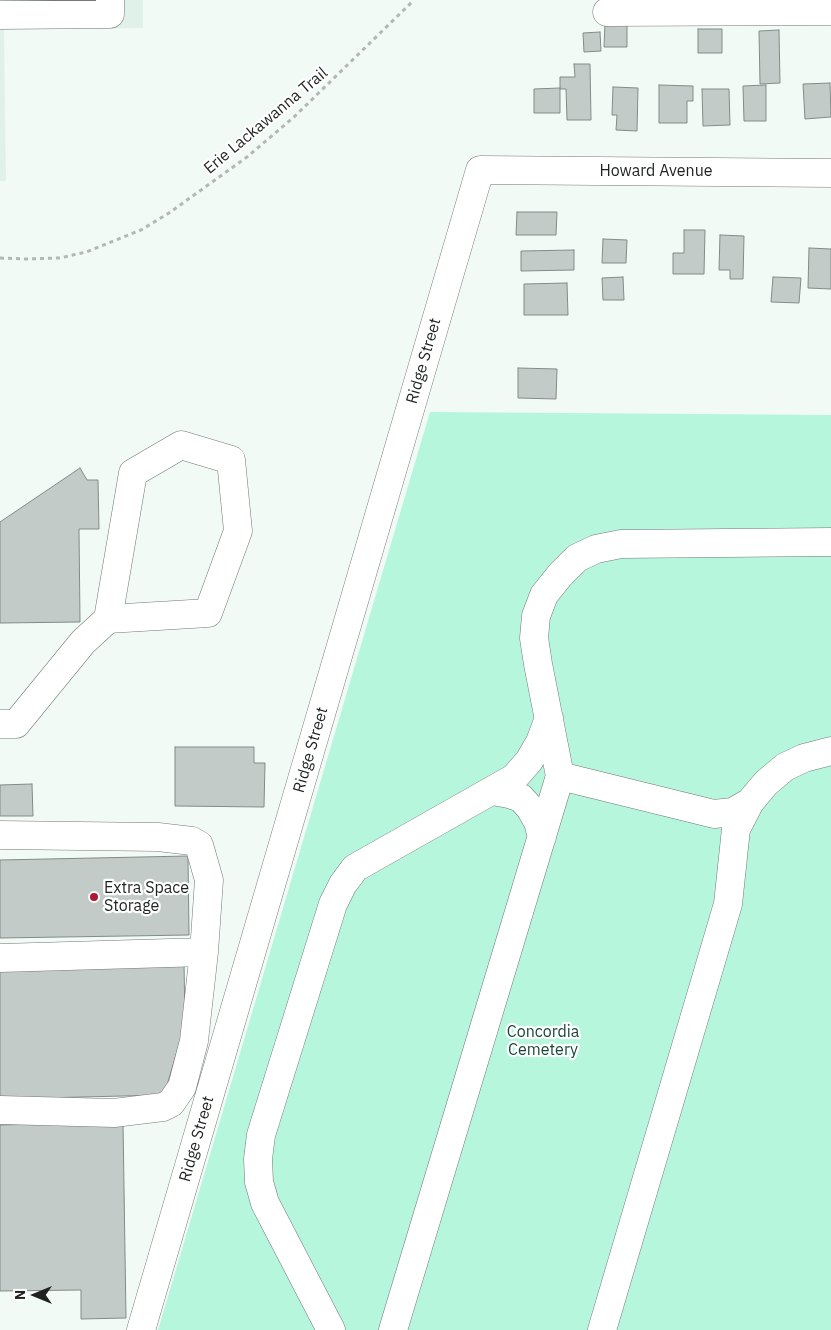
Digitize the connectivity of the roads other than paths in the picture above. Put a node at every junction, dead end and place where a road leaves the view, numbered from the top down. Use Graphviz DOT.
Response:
graph roads {
  1 [pos="110,0"];
  2 [pos="831,11"];
  3 [pos="607,12"];
  4 [pos="0,15"];
  5 [pos="480,170"];
  6 [pos="831,172"];
  7 [pos="831,542"];
  8 [pos="108,619"];
  9 [pos="548,718"];
  10 [pos="0,724"];
  11 [pos="831,751"];
  12 [pos="560,776"];
  13 [pos="493,791"];
  14 [pos="750,802"];
  15 [pos="695,810"];
  16 [pos="0,835"];
  17 [pos="542,837"];
  18 [pos="732,874"];
  19 [pos="204,952"];
  20 [pos="0,958"];
  21 [pos="0,1110"];
  22 [pos="141,1330"];
  23 [pos="331,1330"];
  24 [pos="393,1330"];
  25 [pos="602,1330"];
  1 -- 4 [label="street"];
  2 -- 3 [label="street"];
  5 -- 6 [label="street, Howard Avenue"];
  5 -- 22 [label="street, Ridge Street"];
  7 -- 9 [label="street"];
  8 -- 8 [label="street"];
  8 -- 10 [label="street"];
  9 -- 12 [label="street"];
  9 -- 13 [label="street"];
  11 -- 14 [label="street"];
  12 -- 15 [label="street"];
  12 -- 17 [label="street"];
  13 -- 17 [label="street"];
  13 -- 23 [label="street"];
  14 -- 15 [label="street"];
  14 -- 18 [label="street"];
  15 -- 18 [label="street"];
  16 -- 19 [label="street"];
  17 -- 24 [label="street"];
  18 -- 25 [label="street"];
  19 -- 20 [label="street"];
  19 -- 21 [label="street"];
}
